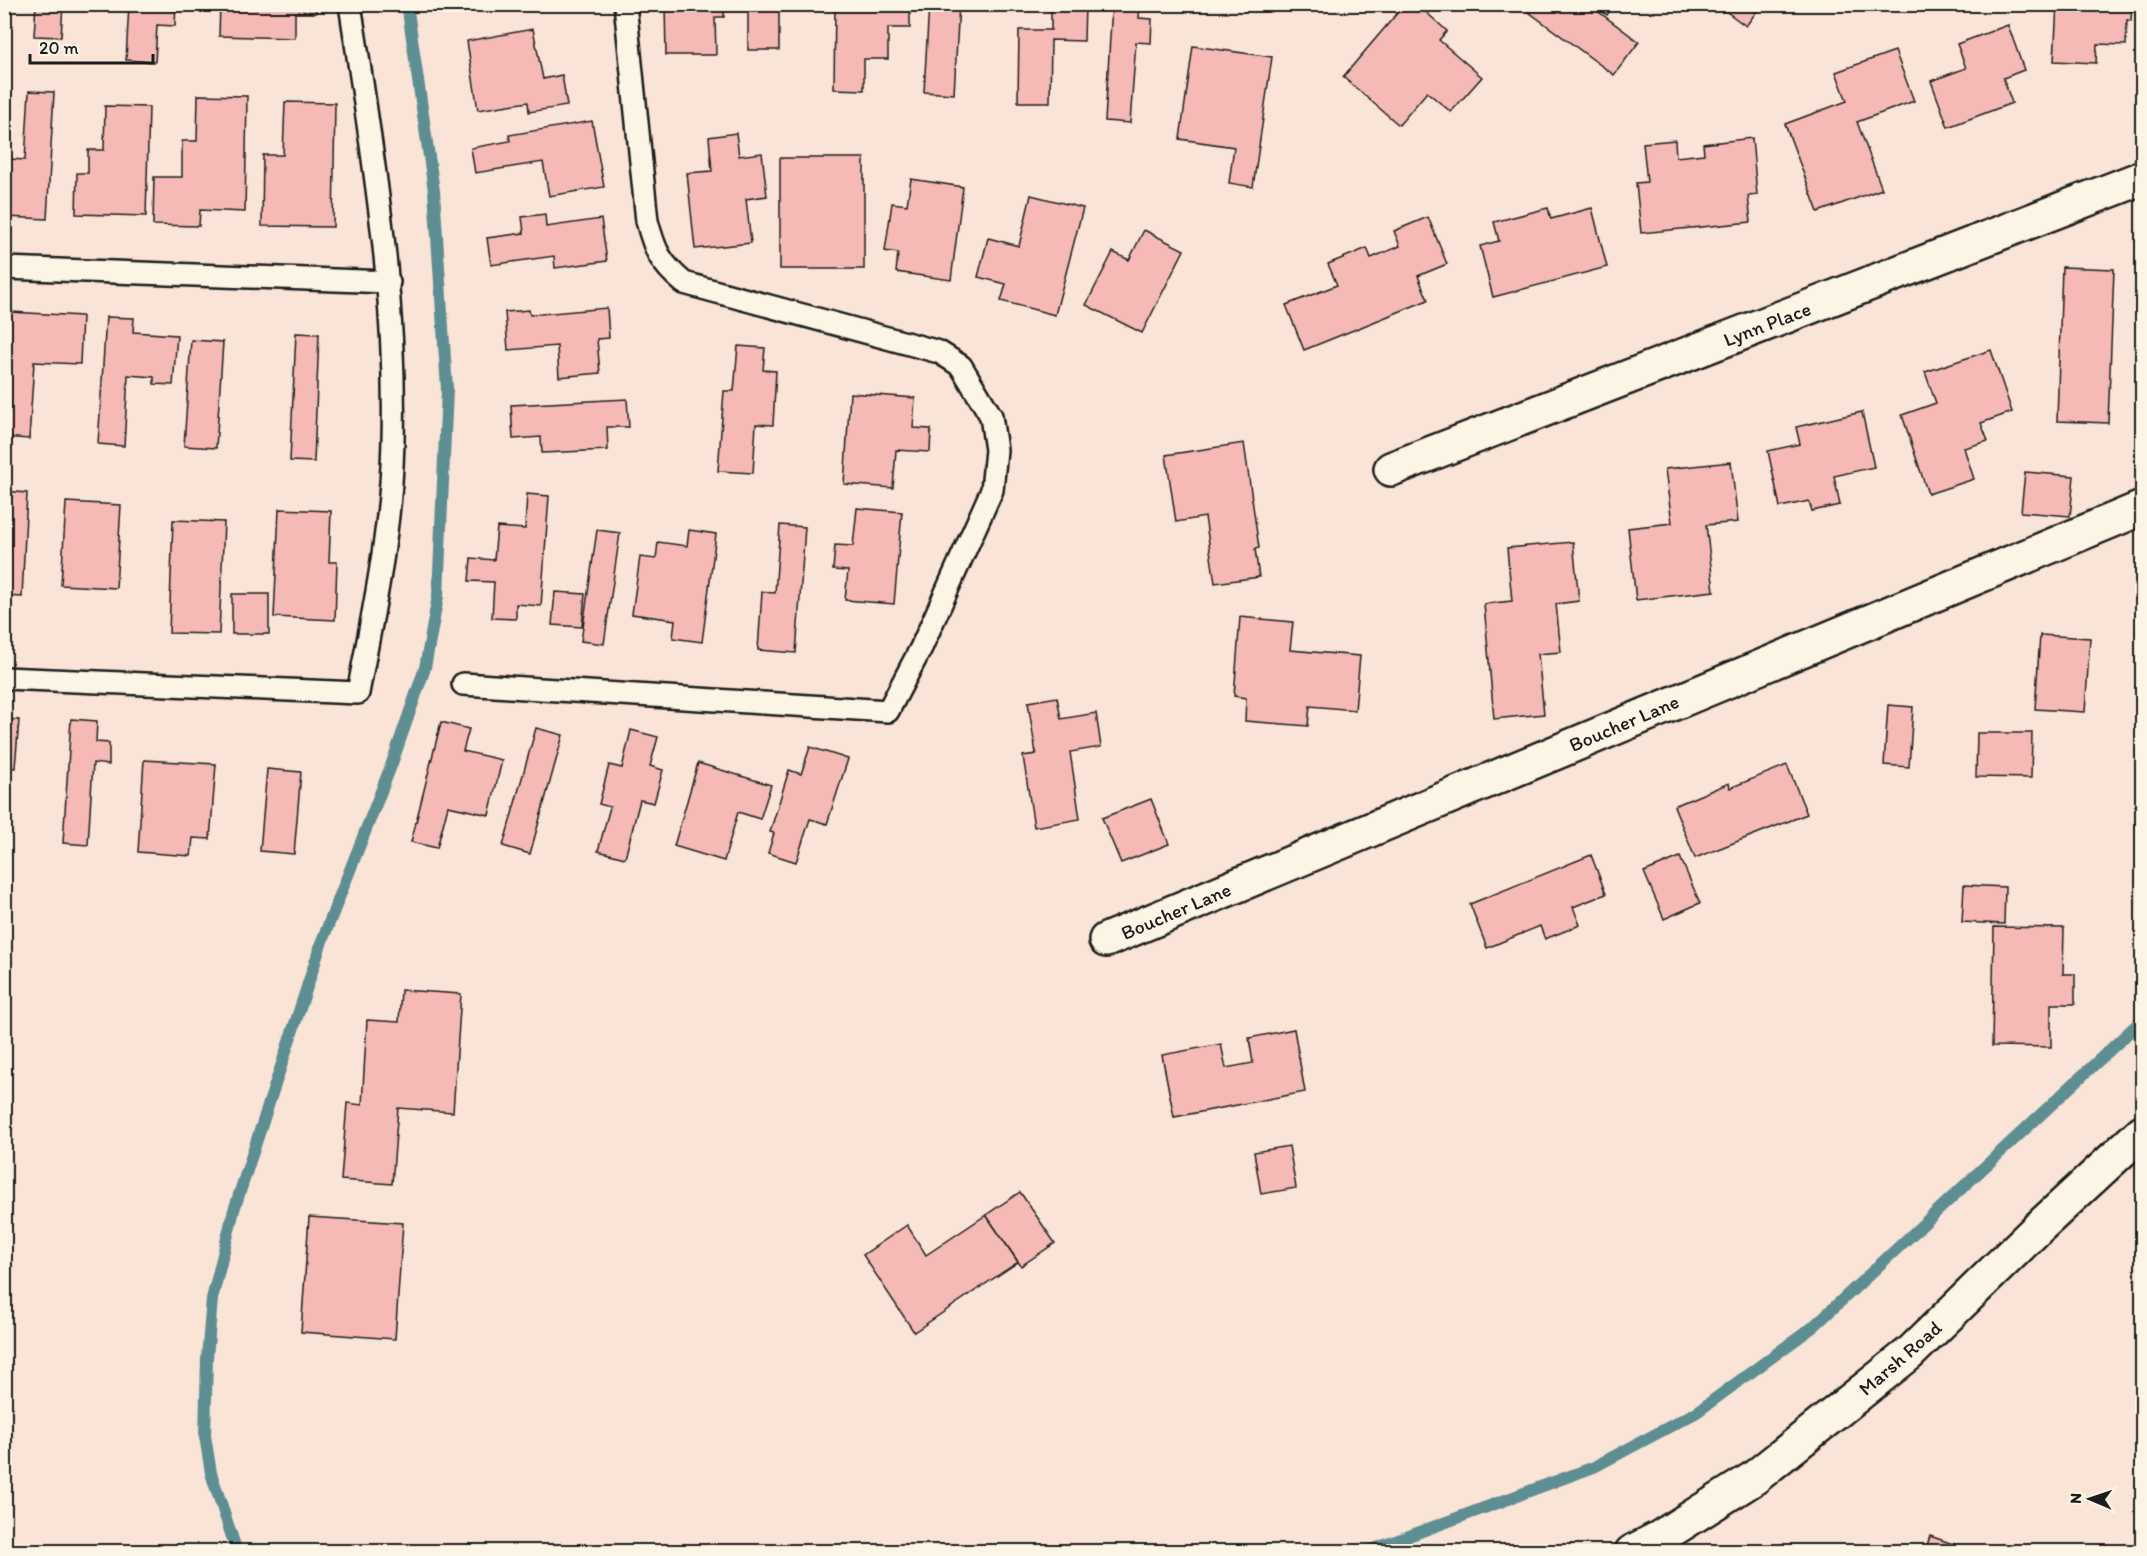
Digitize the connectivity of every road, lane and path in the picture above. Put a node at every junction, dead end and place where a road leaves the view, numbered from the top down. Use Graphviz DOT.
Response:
graph roads {
  1 [pos="350,4"];
  2 [pos="625,4"];
  3 [pos="2142,178"];
  4 [pos="4,268"];
  5 [pos="389,282"];
  6 [pos="1391,469"];
  7 [pos="2142,508"];
  8 [pos="4,678"];
  9 [pos="463,684"];
  10 [pos="1106,940"];
  11 [pos="2142,1132"];
  12 [pos="1632,1551"];
  1 -- 5 [label="lane"];
  2 -- 9 [label="lane"];
  3 -- 6 [label="street, Lynn Place"];
  4 -- 5 [label="lane"];
  5 -- 8 [label="lane"];
  7 -- 10 [label="street, Boucher Lane"];
  11 -- 12 [label="street, Marsh Road"];
}
